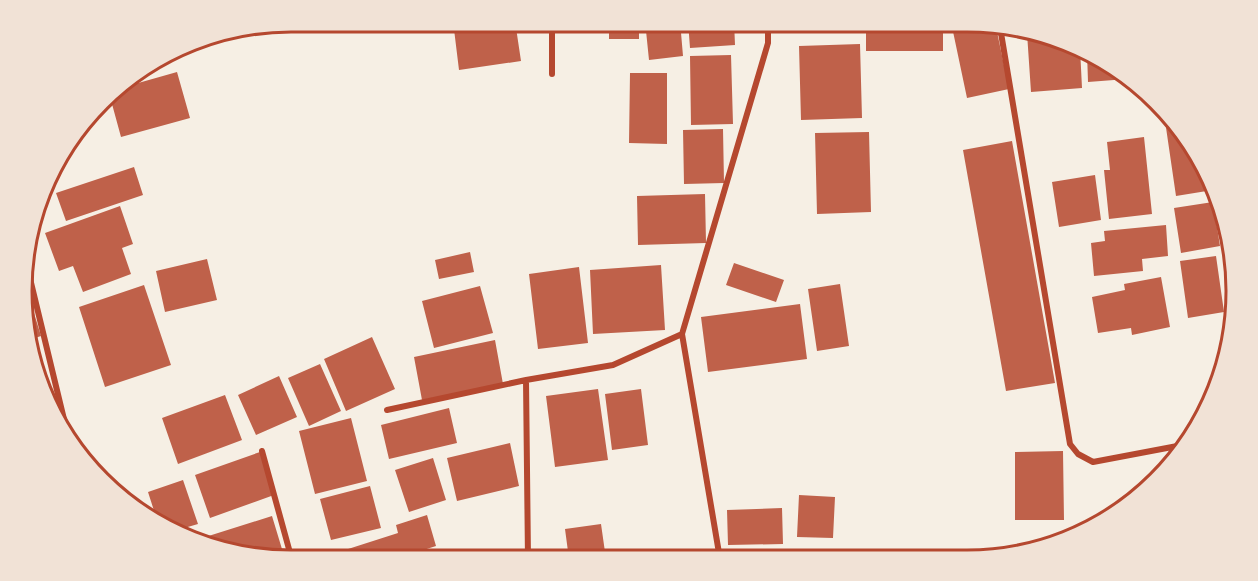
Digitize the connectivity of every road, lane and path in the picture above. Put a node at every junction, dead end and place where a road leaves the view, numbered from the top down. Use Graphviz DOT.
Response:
graph roads {
  1 [pos="552,32"];
  2 [pos="768,32"];
  3 [pos="1001,34"];
  4 [pos="552,74"];
  5 [pos="32,287"];
  6 [pos="682,334"];
  7 [pos="526,380"];
  8 [pos="387,410"];
  9 [pos="63,414"];
  10 [pos="1174,447"];
  11 [pos="262,451"];
  12 [pos="289,550"];
  13 [pos="528,550"];
  14 [pos="718,550"];
  1 -- 4 [label="street"];
  2 -- 6 [label="street"];
  3 -- 10 [label="street"];
  5 -- 9 [label="street"];
  6 -- 7 [label="street"];
  6 -- 14 [label="street"];
  7 -- 8 [label="street"];
  7 -- 13 [label="street"];
  11 -- 12 [label="street"];
}
